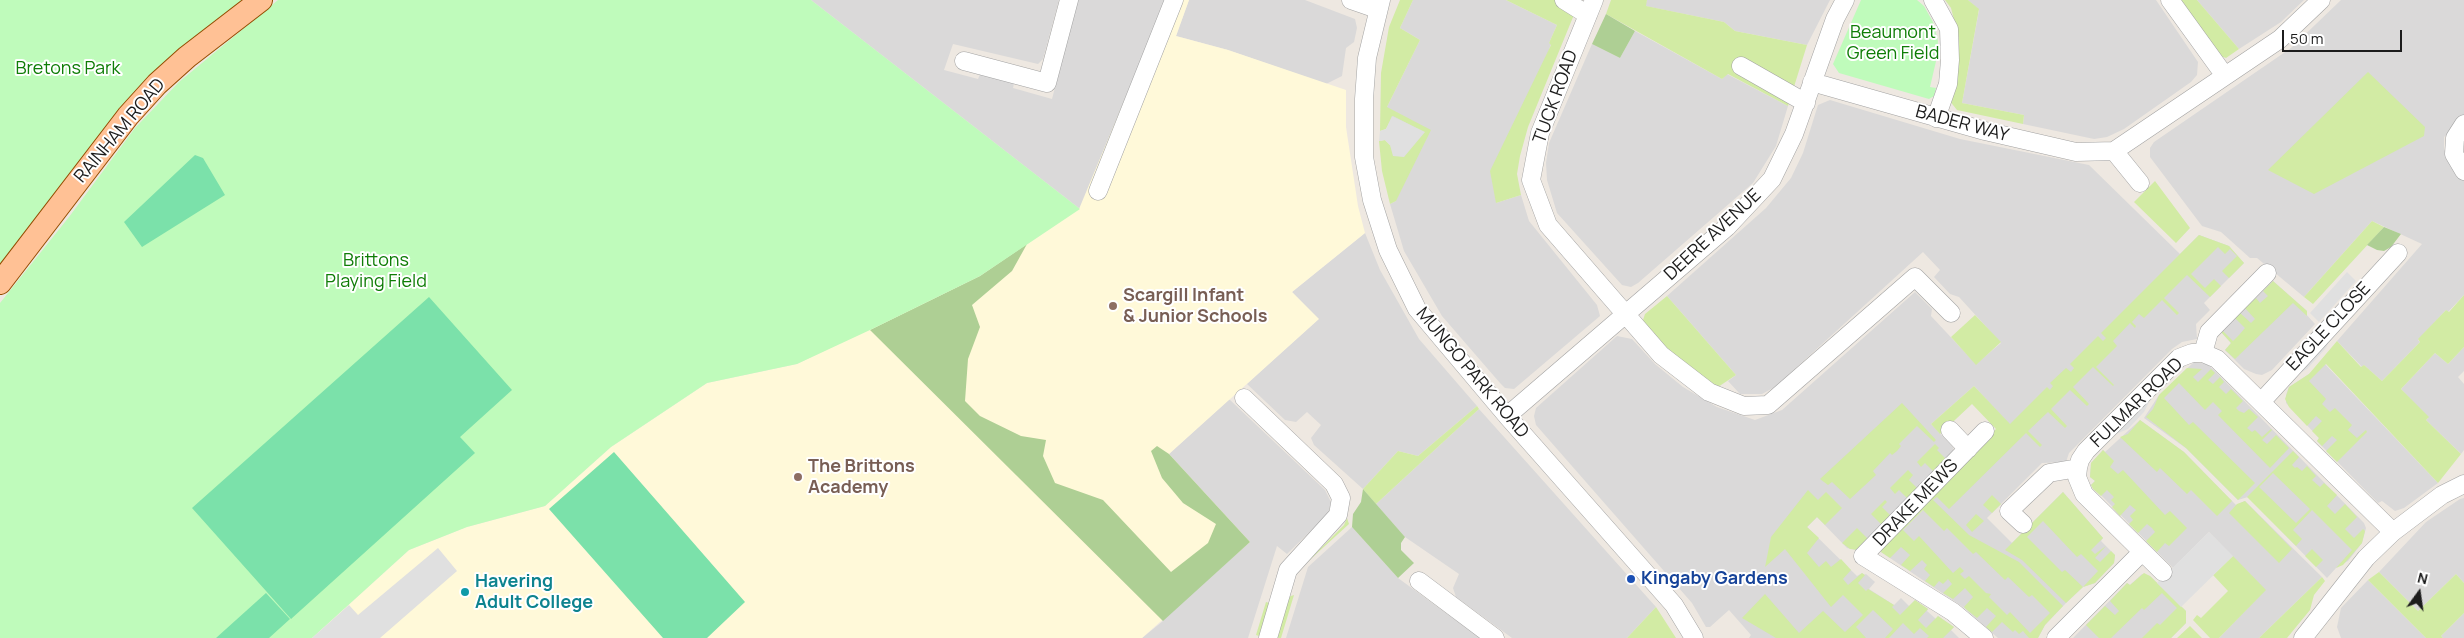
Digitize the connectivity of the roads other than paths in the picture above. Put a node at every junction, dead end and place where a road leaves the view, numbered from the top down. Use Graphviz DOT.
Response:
graph roads {
  1 [pos="261,0"];
  2 [pos="1069,0"];
  3 [pos="1174,0"];
  4 [pos="1351,0"];
  5 [pos="1564,0"];
  6 [pos="1845,0"];
  7 [pos="1933,0"];
  8 [pos="2170,0"];
  9 [pos="2321,0"];
  10 [pos="1379,4"];
  11 [pos="1591,7"];
  12 [pos="964,61"];
  13 [pos="1741,66"];
  14 [pos="2225,76"];
  15 [pos="1812,82"];
  16 [pos="1806,103"];
  17 [pos="1936,118"];
  18 [pos="2464,124"];
  19 [pos="2114,152"];
  20 [pos="2464,171"];
  21 [pos="2140,184"];
  22 [pos="1098,191"];
  23 [pos="2398,253"];
  24 [pos="2267,273"];
  25 [pos="0,282"];
  26 [pos="1951,313"];
  27 [pos="1626,315"];
  28 [pos="2203,353"];
  29 [pos="1244,398"];
  30 [pos="2262,401"];
  31 [pos="1507,416"];
  32 [pos="1950,430"];
  33 [pos="1985,431"];
  34 [pos="1968,449"];
  35 [pos="2078,468"];
  36 [pos="2464,484"];
  37 [pos="2023,524"];
  38 [pos="2393,532"];
  39 [pos="2142,552"];
  40 [pos="2163,572"];
  41 [pos="1419,581"];
  42 [pos="2312,635"];
  43 [pos="1268,638"];
  44 [pos="1494,638"];
  45 [pos="1694,638"];
  46 [pos="1984,638"];
  47 [pos="2056,638"];
  1 -- 25 [label="main road, RAINHAM ROAD"];
  2 -- 12 [label="street"];
  3 -- 22 [label="street"];
  4 -- 10 [label="street"];
  5 -- 11 [label="street"];
  6 -- 15 [label="street, DEERE AVENUE"];
  7 -- 17 [label="street"];
  8 -- 14 [label="street"];
  9 -- 14 [label="street"];
  10 -- 31 [label="street, MUNGO PARK ROAD"];
  11 -- 27 [label="street, TUCK ROAD"];
  13 -- 16 [label="street"];
  14 -- 19 [label="street"];
  15 -- 16 [label="street, DEERE AVENUE"];
  15 -- 17 [label="street, BADER WAY"];
  16 -- 27 [label="street, DEERE AVENUE"];
  17 -- 19 [label="street, BADER WAY"];
  18 -- 20 [label="street"];
  19 -- 21 [label="street"];
  23 -- 30 [label="street, EAGLE CLOSE"];
  24 -- 28 [label="street"];
  26 -- 27 [label="street, TUCK ROAD"];
  27 -- 31 [label="street, DEERE AVENUE"];
  28 -- 30 [label="street, FULMAR ROAD"];
  28 -- 35 [label="street, FULMAR ROAD"];
  29 -- 43 [label="street"];
  30 -- 38 [label="street, FULMAR ROAD"];
  31 -- 45 [label="street, MUNGO PARK ROAD"];
  32 -- 34 [label="street, DRAKE MEWS"];
  33 -- 34 [label="street, DRAKE MEWS"];
  34 -- 46 [label="street, DRAKE MEWS"];
  35 -- 37 [label="street"];
  35 -- 39 [label="street"];
  36 -- 38 [label="street"];
  38 -- 42 [label="street"];
  39 -- 40 [label="street"];
  39 -- 47 [label="street"];
  41 -- 44 [label="street"];
}
